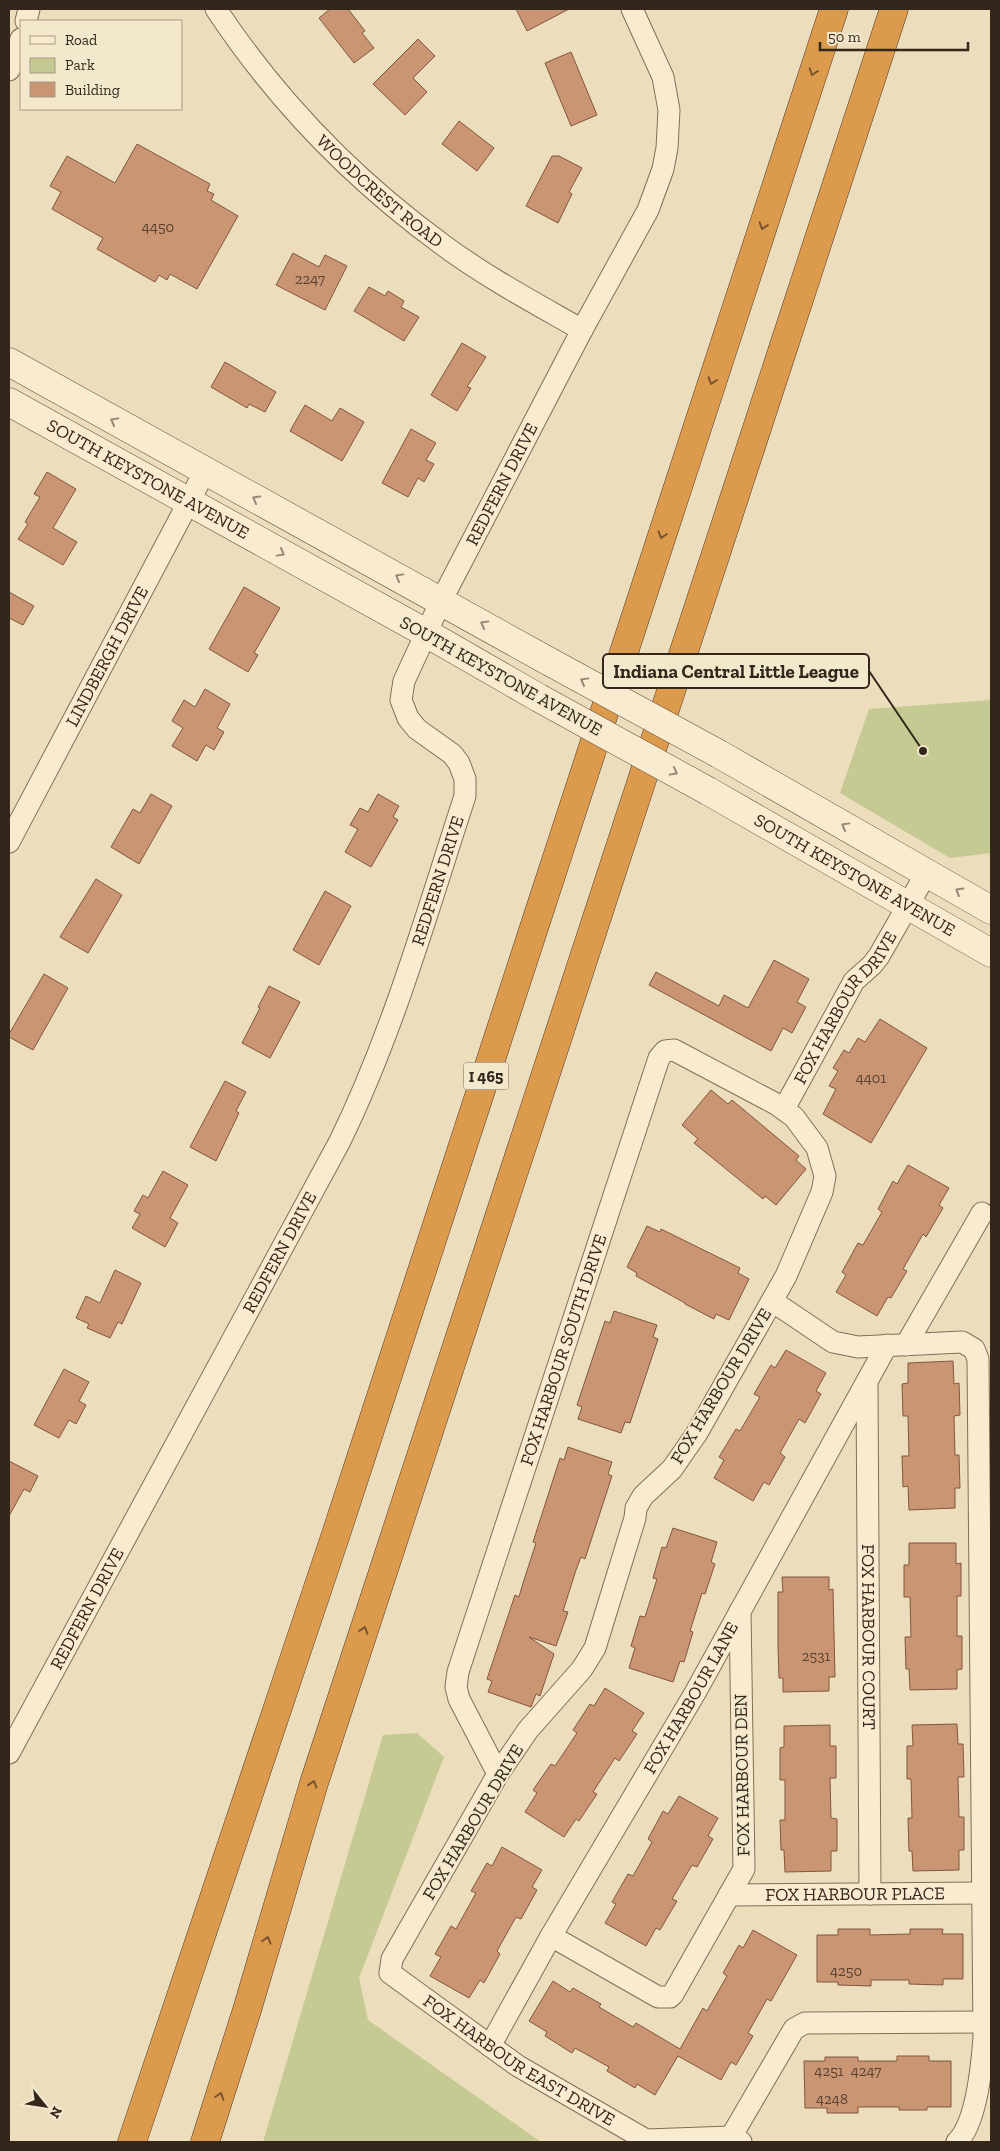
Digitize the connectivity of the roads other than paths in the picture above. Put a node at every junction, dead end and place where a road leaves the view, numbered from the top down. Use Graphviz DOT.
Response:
graph roads {
  1 [pos="216,9"];
  2 [pos="632,9"];
  3 [pos="834,9"];
  4 [pos="894,9"];
  5 [pos="20,42"];
  6 [pos="9,70"];
  7 [pos="582,330"];
  8 [pos="9,362"];
  9 [pos="9,402"];
  10 [pos="205,471"];
  11 [pos="188,502"];
  12 [pos="441,601"];
  13 [pos="426,633"];
  14 [pos="9,842"];
  15 [pos="927,872"];
  16 [pos="908,905"];
  17 [pos="991,910"];
  18 [pos="991,953"];
  19 [pos="784,1109"];
  20 [pos="982,1213"];
  21 [pos="772,1301"];
  22 [pos="896,1345"];
  23 [pos="867,1380"];
  24 [pos="740,1608"];
  25 [pos="9,1753"];
  26 [pos="498,1774"];
  27 [pos="982,1893"];
  28 [pos="870,1894"];
  29 [pos="729,1895"];
  30 [pos="551,1936"];
  31 [pos="390,1974"];
  32 [pos="984,2022"];
  33 [pos="490,2046"];
  34 [pos="736,2140"];
  35 [pos="132,2142"];
  36 [pos="205,2142"];
  37 [pos="958,2142"];
  1 -- 7 [label="street, WOODCREST ROAD"];
  2 -- 7 [label="street, REDFERN DRIVE"];
  3 -- 35 [label="highway, I 465, one-way"];
  36 -- 4 [label="highway, one-way"];
  5 -- 6 [label="street"];
  7 -- 12 [label="street, REDFERN DRIVE"];
  10 -- 8 [label="main road, SOUTH KEYSTONE AVENUE, one-way"];
  9 -- 11 [label="main road, SOUTH KEYSTONE AVENUE"];
  10 -- 11 [label="street, LINDBERGH DRIVE"];
  12 -- 10 [label="main road, SOUTH KEYSTONE AVENUE, one-way"];
  11 -- 13 [label="main road, SOUTH KEYSTONE AVENUE, one-way"];
  11 -- 14 [label="street, LINDBERGH DRIVE"];
  12 -- 13 [label="street, REDFERN DRIVE"];
  15 -- 12 [label="main road, SOUTH KEYSTONE AVENUE, one-way, bridge"];
  13 -- 16 [label="main road, SOUTH KEYSTONE AVENUE, one-way, bridge"];
  13 -- 25 [label="street, REDFERN DRIVE"];
  15 -- 16 [label="street, FOX HARBOUR DRIVE"];
  17 -- 15 [label="main road, SOUTH KEYSTONE AVENUE, one-way"];
  16 -- 18 [label="main road, SOUTH KEYSTONE AVENUE"];
  16 -- 19 [label="street, FOX HARBOUR DRIVE"];
  19 -- 21 [label="street, FOX HARBOUR DRIVE"];
  19 -- 26 [label="street, FOX HARBOUR SOUTH DRIVE"];
  20 -- 22 [label="street, FOX HARBOUR LANE"];
  21 -- 22 [label="street"];
  21 -- 26 [label="street, FOX HARBOUR DRIVE"];
  22 -- 23 [label="street, FOX HARBOUR LANE"];
  22 -- 27 [label="street"];
  23 -- 24 [label="street, FOX HARBOUR LANE"];
  23 -- 28 [label="street, FOX HARBOUR COURT"];
  24 -- 29 [label="street, FOX HARBOUR DEN"];
  24 -- 30 [label="street, FOX HARBOUR LANE"];
  26 -- 31 [label="street, FOX HARBOUR DRIVE"];
  27 -- 28 [label="street, FOX HARBOUR PLACE"];
  27 -- 32 [label="street"];
  28 -- 29 [label="street, FOX HARBOUR PLACE"];
  29 -- 30 [label="street, FOX HARBOUR DEN"];
  30 -- 33 [label="street, FOX HARBOUR LANE"];
  31 -- 33 [label="street, FOX HARBOUR EAST DRIVE"];
  32 -- 34 [label="street"];
  32 -- 37 [label="street"];
  33 -- 34 [label="street, FOX HARBOUR EAST DRIVE"];
}
